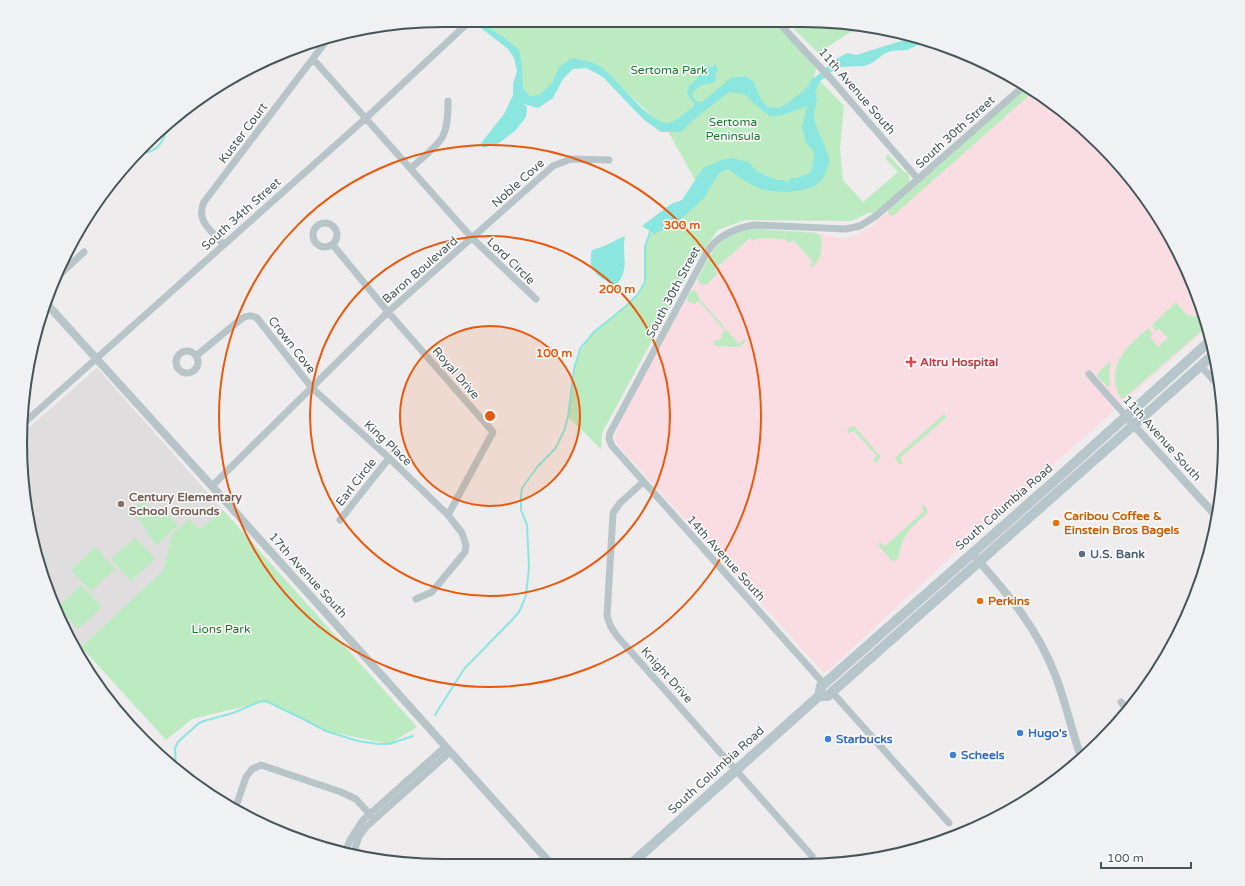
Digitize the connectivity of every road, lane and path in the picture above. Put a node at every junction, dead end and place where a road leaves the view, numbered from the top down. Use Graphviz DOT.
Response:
graph roads {
  1 [pos="464,27"];
  2 [pos="783,27"];
  3 [pos="324,44"];
  4 [pos="313,59"];
  5 [pos="1020,89"];
  6 [pos="448,101"];
  7 [pos="366,118"];
  8 [pos="609,160"];
  9 [pos="411,168"];
  10 [pos="918,179"];
  11 [pos="472,238"];
  12 [pos="224,245"];
  13 [pos="333,245"];
  14 [pos="84,252"];
  15 [pos="66,268"];
  16 [pos="536,299"];
  17 [pos="50,307"];
  18 [pos="388,312"];
  19 [pos="1206,344"];
  20 [pos="196,356"];
  21 [pos="1209,358"];
  22 [pos="96,359"];
  23 [pos="1201,366"];
  24 [pos="1089,374"];
  25 [pos="1213,379"];
  26 [pos="312,388"];
  27 [pos="1126,416"];
  28 [pos="28,420"];
  29 [pos="1134,425"];
  30 [pos="612,446"];
  31 [pos="389,458"];
  32 [pos="643,482"];
  33 [pos="212,486"];
  34 [pos="1212,512"];
  35 [pos="448,515"];
  36 [pos="340,520"];
  37 [pos="972,553"];
  38 [pos="979,562"];
  39 [pos="416,599"];
  40 [pos="848,663"];
  41 [pos="824,684"];
  42 [pos="832,692"];
  43 [pos="819,696"];
  44 [pos="1121,702"];
  45 [pos="1124,706"];
  46 [pos="447,750"];
  47 [pos="1079,753"];
  48 [pos="737,770"];
  49 [pos="237,804"];
  50 [pos="372,817"];
  51 [pos="949,823"];
  52 [pos="348,848"];
  53 [pos="354,849"];
  54 [pos="812,856"];
  55 [pos="545,859"];
  56 [pos="637,859"];
  1 -- 7 [label="street, South 34th Street"];
  2 -- 10 [label="street, 11th Avenue South"];
  3 -- 4 [label="street, Kuster Court"];
  4 -- 7 [label="street, Baron Boulevard"];
  4 -- 12 [label="street, Kuster Court"];
  5 -- 10 [label="street, South 30th Street"];
  6 -- 9 [label="street"];
  7 -- 9 [label="street, Baron Boulevard"];
  7 -- 12 [label="street, South 34th Street"];
  8 -- 11 [label="street, Noble Cove"];
  9 -- 11 [label="street, Baron Boulevard"];
  10 -- 30 [label="street, South 30th Street"];
  11 -- 16 [label="street, Lord Circle"];
  11 -- 18 [label="street, Baron Boulevard"];
  12 -- 22 [label="street, South 34th Street"];
  13 -- 18 [label="street"];
  14 -- 15 [label="street"];
  17 -- 22 [label="street, 17th Avenue South"];
  18 -- 26 [label="street, Baron Boulevard"];
  18 -- 35 [label="street, Royal Drive"];
  19 -- 27 [label="main road, South Columbia Road"];
  20 -- 26 [label="street, Crown Cove"];
  21 -- 23 [label="main road, South Columbia Road"];
  22 -- 28 [label="street, South 34th Street"];
  22 -- 33 [label="street, 17th Avenue South"];
  23 -- 25 [label="street"];
  23 -- 29 [label="main road, South Columbia Road"];
  24 -- 27 [label="street, 11th Avenue South"];
  26 -- 31 [label="street, King Place"];
  26 -- 33 [label="street, Baron Boulevard"];
  27 -- 29 [label="street, 11th Avenue South"];
  27 -- 37 [label="main road, South Columbia Road"];
  29 -- 34 [label="street, 11th Avenue South"];
  29 -- 38 [label="main road, South Columbia Road"];
  30 -- 32 [label="street, 14th Avenue South"];
  31 -- 35 [label="street, King Place"];
  31 -- 36 [label="street, Earl Circle"];
  32 -- 41 [label="street, 14th Avenue South"];
  32 -- 48 [label="street, Knight Drive"];
  33 -- 46 [label="street, 17th Avenue South"];
  35 -- 39 [label="street, King Place"];
  37 -- 38 [label="street"];
  37 -- 40 [label="main road, South Columbia Road"];
  38 -- 42 [label="main road, South Columbia Road"];
  38 -- 47 [label="street"];
  40 -- 41 [label="main road, South Columbia Road"];
  40 -- 42 [label="main road"];
  41 -- 43 [label="main road, South Columbia Road"];
  42 -- 43 [label="main road, South Columbia Road"];
  42 -- 51 [label="street"];
  43 -- 48 [label="main road, South Columbia Road"];
  44 -- 45 [label="street"];
  46 -- 50 [label="street"];
  46 -- 55 [label="street, 17th Avenue South"];
  48 -- 54 [label="street, Knight Drive"];
  48 -- 56 [label="main road, South Columbia Road"];
  49 -- 50 [label="street"];
  50 -- 52 [label="street"];
  50 -- 53 [label="street"];
}
